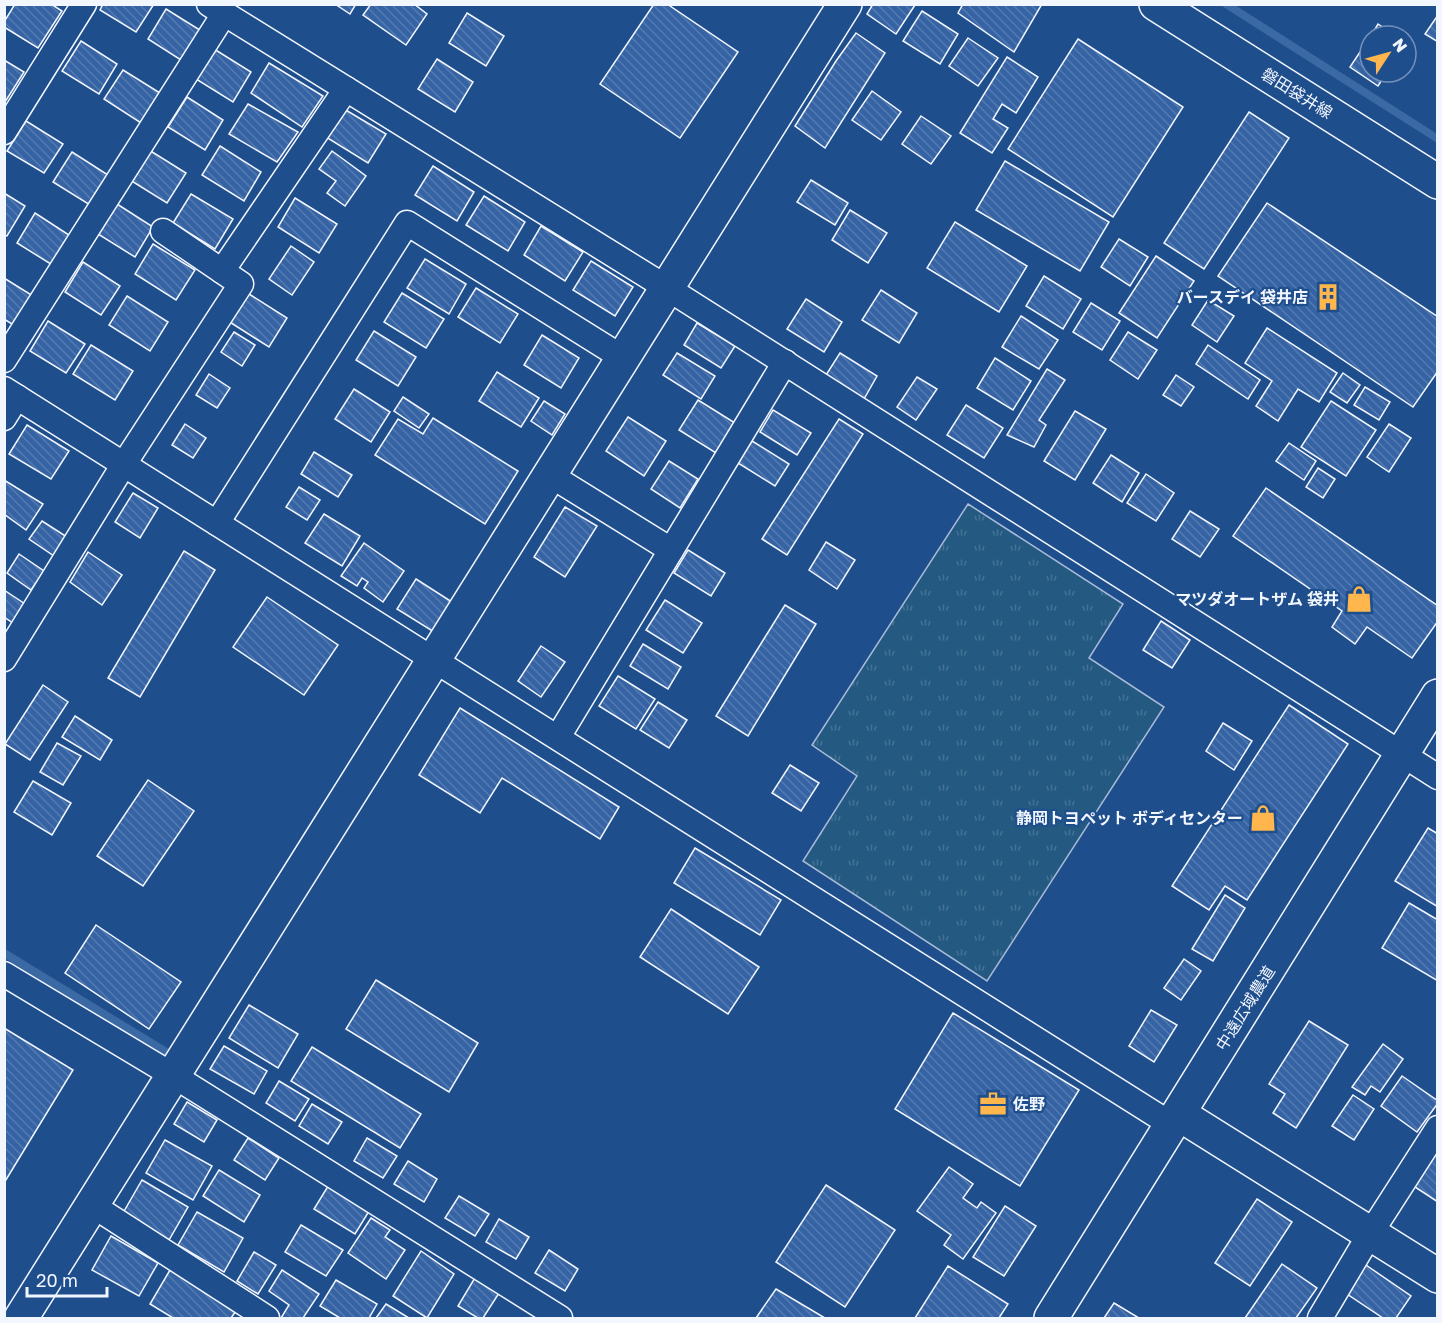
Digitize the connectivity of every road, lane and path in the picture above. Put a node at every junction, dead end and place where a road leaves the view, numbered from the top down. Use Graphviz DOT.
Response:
graph roads {
  1 [pos="84,4"];
  2 [pos="844,4"];
  3 [pos="1156,4"];
  4 [pos="216,9"];
  5 [pos="346,89"];
  6 [pos="4,132"];
  7 [pos="1437,182"];
  8 [pos="164,231"];
  9 [pos="222,271"];
  10 [pos="667,288"];
  11 [pos="623,358"];
  12 [pos="4,360"];
  13 [pos="784,362"];
  14 [pos="11,393"];
  15 [pos="4,418"];
  16 [pos="124,464"];
  17 [pos="550,475"];
  18 [pos="217,523"];
  19 [pos="671,550"];
  20 [pos="4,659"];
  21 [pos="435,660"];
  22 [pos="1437,696"];
  23 [pos="558,737"];
  24 [pos="1401,754"];
  25 [pos="1437,777"];
  26 [pos="4,974"];
  27 [pos="174,1076"];
  28 [pos="1176,1120"];
  29 [pos="1437,1128"];
  30 [pos="92,1205"];
  31 [pos="1370,1234"];
  32 [pos="1437,1276"];
  33 [pos="21,1318"];
  34 [pos="267,1318"];
  35 [pos="560,1318"];
  36 [pos="1051,1318"];
  37 [pos="1320,1318"];
  1 -- 6 [label="street"];
  2 -- 10 [label="street"];
  3 -- 7 [label="street, 磐田袋井線"];
  4 -- 5 [label="street"];
  4 -- 12 [label="street"];
  5 -- 9 [label="street"];
  5 -- 10 [label="street"];
  8 -- 9 [label="street"];
  9 -- 16 [label="street"];
  10 -- 11 [label="street"];
  10 -- 13 [label="street"];
  11 -- 17 [label="street"];
  11 -- 18 [label="street"];
  13 -- 19 [label="street"];
  13 -- 24 [label="street"];
  14 -- 15 [label="street"];
  14 -- 16 [label="street"];
  16 -- 18 [label="street"];
  16 -- 20 [label="street"];
  17 -- 19 [label="street"];
  17 -- 21 [label="street"];
  18 -- 21 [label="street"];
  19 -- 23 [label="street"];
  21 -- 23 [label="street"];
  21 -- 27 [label="street"];
  22 -- 24 [label="street, 中遠広域農道"];
  23 -- 28 [label="street"];
  24 -- 25 [label="street"];
  24 -- 28 [label="street, 中遠広域農道"];
  26 -- 27 [label="street"];
  27 -- 30 [label="street"];
  27 -- 35 [label="street"];
  28 -- 31 [label="street"];
  28 -- 36 [label="street, 中遠広域農道"];
  29 -- 31 [label="street"];
  30 -- 33 [label="street"];
  30 -- 34 [label="street"];
  31 -- 32 [label="street"];
  31 -- 37 [label="street"];
}
